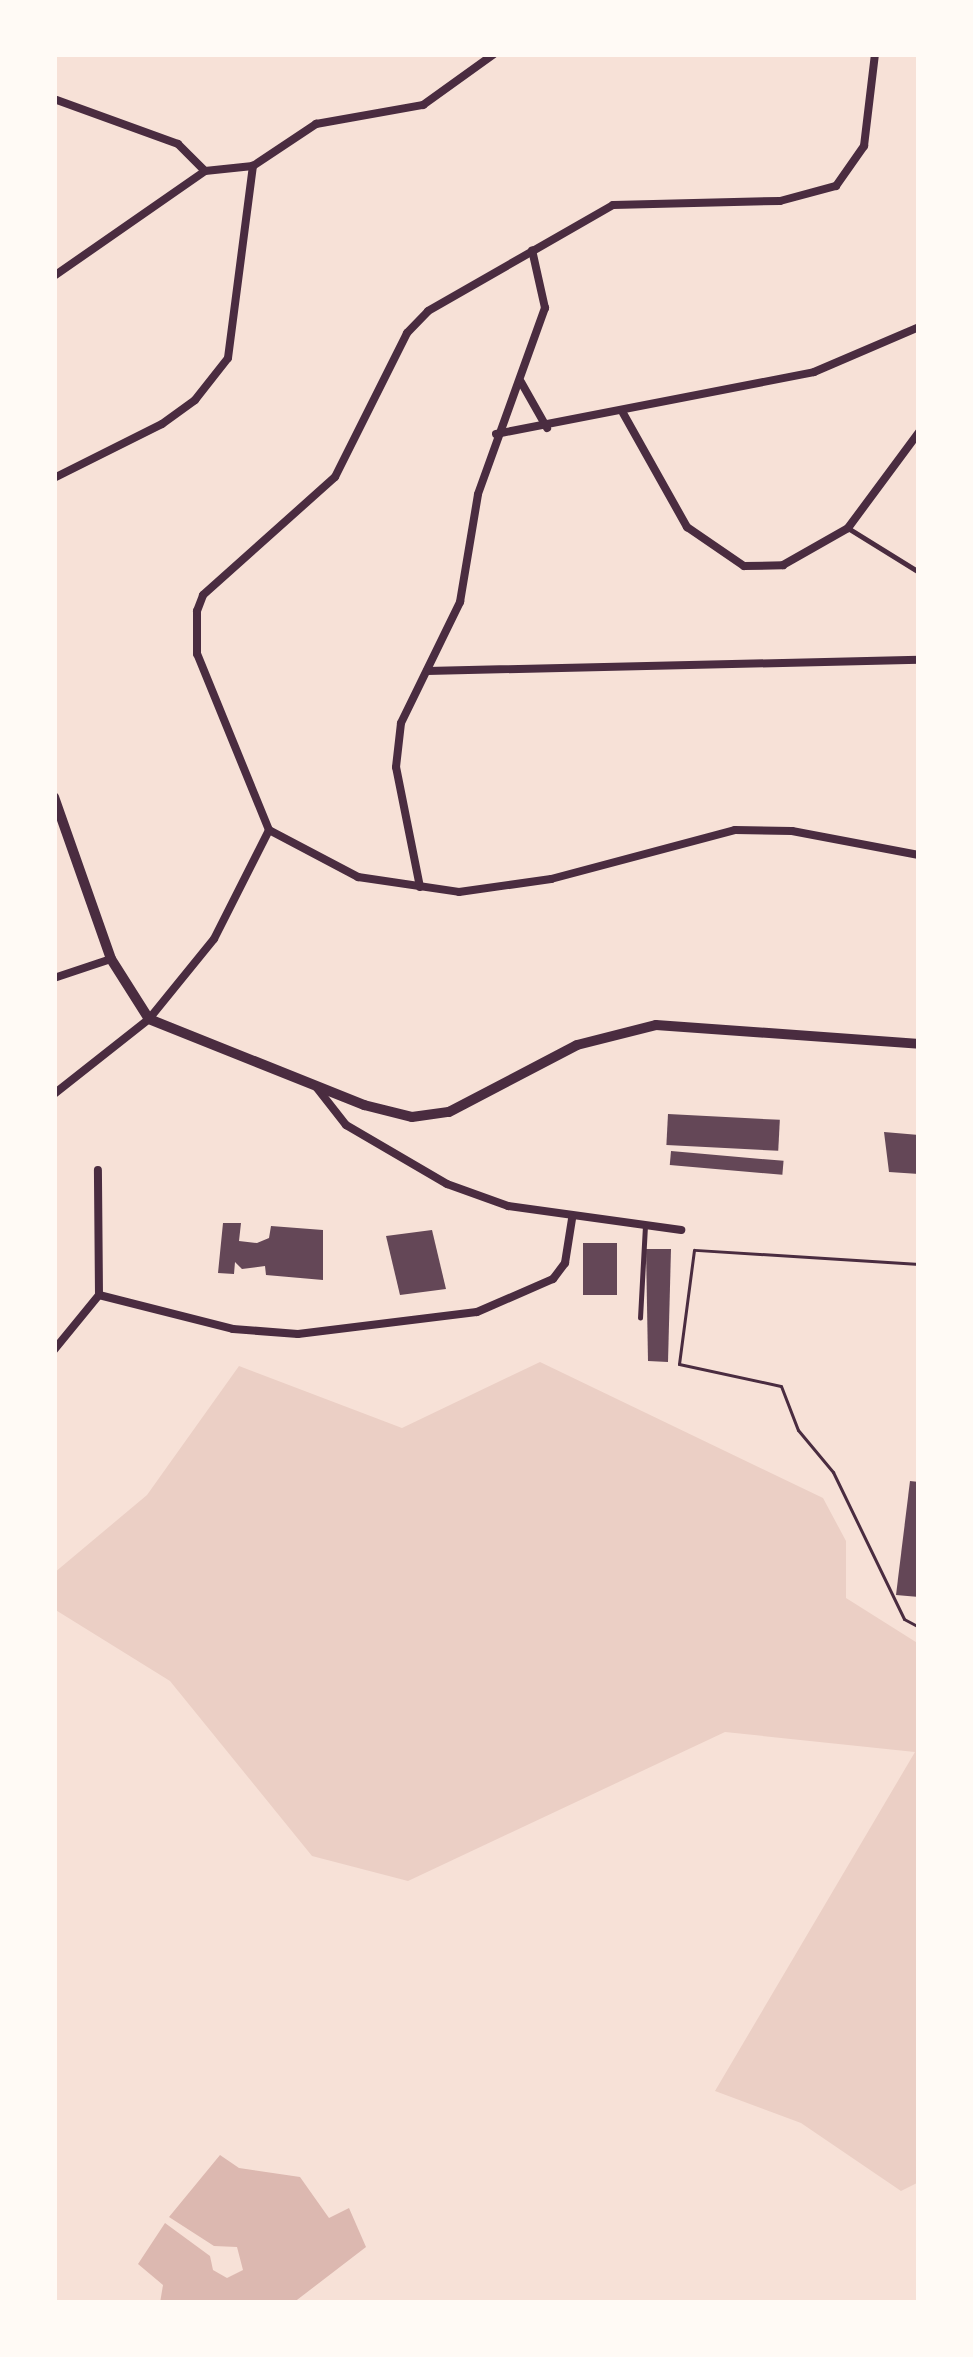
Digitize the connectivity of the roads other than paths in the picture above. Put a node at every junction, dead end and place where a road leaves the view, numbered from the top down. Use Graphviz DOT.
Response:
graph roads {
  1 [pos="494,54"];
  2 [pos="875,54"];
  3 [pos="54,99"];
  4 [pos="254,166"];
  5 [pos="205,171"];
  6 [pos="532,250"];
  7 [pos="54,276"];
  8 [pos="919,327"];
  9 [pos="520,381"];
  10 [pos="623,413"];
  11 [pos="547,428"];
  12 [pos="919,432"];
  13 [pos="496,434"];
  14 [pos="54,478"];
  15 [pos="848,528"];
  16 [pos="919,572"];
  17 [pos="918,658"];
  18 [pos="427,671"];
  19 [pos="54,796"];
  20 [pos="269,830"];
  21 [pos="919,856"];
  22 [pos="420,887"];
  23 [pos="111,959"];
  24 [pos="54,978"];
  25 [pos="149,1019"];
  26 [pos="919,1044"];
  27 [pos="316,1087"];
  28 [pos="54,1094"];
  29 [pos="98,1170"];
  30 [pos="572,1219"];
  31 [pos="645,1227"];
  32 [pos="681,1230"];
  33 [pos="98,1295"];
  34 [pos="640,1318"];
  35 [pos="54,1350"];
  1 -- 4 [label="street"];
  2 -- 6 [label="street"];
  3 -- 5 [label="street"];
  4 -- 5 [label="street"];
  4 -- 14 [label="street"];
  5 -- 7 [label="street"];
  6 -- 9 [label="street"];
  6 -- 20 [label="street"];
  8 -- 10 [label="street"];
  9 -- 11 [label="street"];
  9 -- 13 [label="street"];
  10 -- 11 [label="street"];
  10 -- 15 [label="street"];
  11 -- 13 [label="street"];
  12 -- 15 [label="street"];
  13 -- 18 [label="street"];
  15 -- 16 [label="lane"];
  17 -- 18 [label="street"];
  18 -- 22 [label="street"];
  19 -- 23 [label="main road"];
  20 -- 22 [label="street"];
  20 -- 25 [label="street"];
  21 -- 22 [label="street"];
  23 -- 24 [label="street"];
  23 -- 25 [label="main road"];
  25 -- 27 [label="main road"];
  25 -- 28 [label="street"];
  26 -- 27 [label="main road"];
  27 -- 30 [label="street"];
  29 -- 33 [label="street"];
  30 -- 31 [label="street"];
  30 -- 33 [label="street"];
  31 -- 32 [label="street"];
  31 -- 34 [label="lane"];
  33 -- 35 [label="street"];
}
